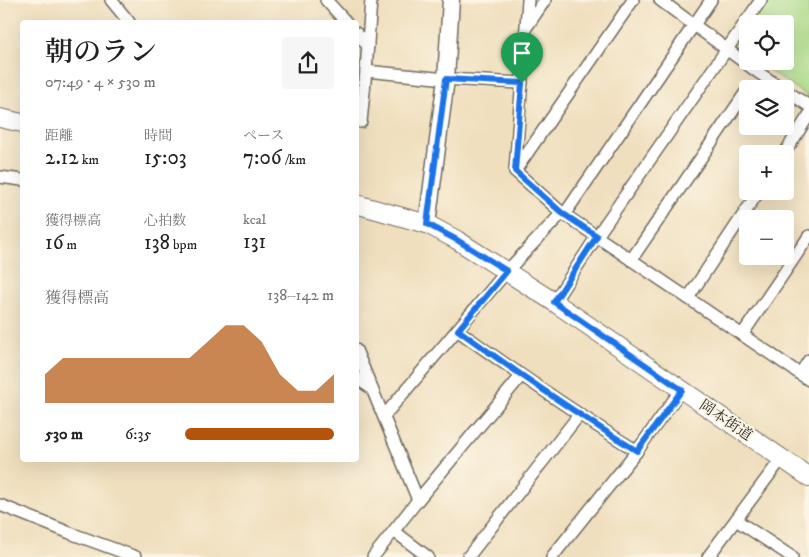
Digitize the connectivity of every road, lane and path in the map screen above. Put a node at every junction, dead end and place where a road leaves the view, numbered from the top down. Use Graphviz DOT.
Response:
graph roads {
  1 [pos="127,0"];
  2 [pos="326,0"];
  3 [pos="371,0"];
  4 [pos="451,0"];
  5 [pos="528,0"];
  6 [pos="545,0"];
  7 [pos="633,0"];
  8 [pos="660,0"];
  9 [pos="711,0"];
  10 [pos="761,0"];
  11 [pos="114,4"];
  12 [pos="127,20"];
  13 [pos="344,20"];
  14 [pos="694,25"];
  15 [pos="527,27"];
  16 [pos="359,37"];
  17 [pos="368,46"];
  18 [pos="728,50"];
  19 [pos="366,71"];
  20 [pos="759,73"];
  21 [pos="446,79"];
  22 [pos="754,80"];
  23 [pos="769,80"];
  24 [pos="522,83"];
  25 [pos="794,96"];
  26 [pos="739,102"];
  27 [pos="809,106"];
  28 [pos="809,116"];
  29 [pos="0,118"];
  30 [pos="359,122"];
  31 [pos="20,123"];
  32 [pos="790,145"];
  33 [pos="515,171"];
  34 [pos="0,177"];
  35 [pos="20,180"];
  36 [pos="752,200"];
  37 [pos="359,205"];
  38 [pos="563,214"];
  39 [pos="427,224"];
  40 [pos="597,236"];
  41 [pos="809,236"];
  42 [pos="631,260"];
  43 [pos="507,271"];
  44 [pos="688,298"];
  45 [pos="554,302"];
  46 [pos="458,330"];
  47 [pos="742,335"];
  48 [pos="359,358"];
  49 [pos="809,360"];
  50 [pos="520,376"];
  51 [pos="804,377"];
  52 [pos="359,380"];
  53 [pos="371,388"];
  54 [pos="682,390"];
  55 [pos="579,415"];
  56 [pos="384,416"];
  57 [pos="637,451"];
  58 [pos="782,458"];
  59 [pos="809,476"];
  60 [pos="418,500"];
  61 [pos="0,505"];
  62 [pos="736,520"];
  63 [pos="394,531"];
  64 [pos="136,557"];
  65 [pos="373,557"];
  66 [pos="428,557"];
  67 [pos="468,557"];
  68 [pos="552,557"];
  69 [pos="708,557"];
  70 [pos="792,557"];
  1 -- 11 [label="street"];
  2 -- 13 [label="street"];
  3 -- 17 [label="street"];
  4 -- 21 [label="street"];
  5 -- 15 [label="street"];
  6 -- 15 [label="street"];
  7 -- 33 [label="street"];
  8 -- 14 [label="street"];
  9 -- 14 [label="street"];
  10 -- 18 [label="street"];
  11 -- 12 [label="street"];
  14 -- 18 [label="street"];
  14 -- 38 [label="street"];
  15 -- 24 [label="street"];
  16 -- 17 [label="street"];
  17 -- 19 [label="street"];
  18 -- 20 [label="street"];
  18 -- 40 [label="street"];
  19 -- 21 [label="street"];
  19 -- 30 [label="street"];
  20 -- 22 [label="street"];
  20 -- 23 [label="street"];
  21 -- 24 [label="street"];
  21 -- 39 [label="street"];
  24 -- 33 [label="street"];
  25 -- 27 [label="street"];
  26 -- 42 [label="street"];
  28 -- 32 [label="street"];
  29 -- 31 [label="main road"];
  33 -- 38 [label="street"];
  34 -- 35 [label="street"];
  36 -- 44 [label="street"];
  37 -- 39 [label="main road, 岡本街道"];
  38 -- 40 [label="street"];
  38 -- 43 [label="street"];
  39 -- 43 [label="main road, 岡本街道"];
  40 -- 42 [label="street"];
  40 -- 45 [label="street"];
  41 -- 47 [label="street"];
  42 -- 44 [label="street"];
  43 -- 45 [label="main road, 岡本街道"];
  43 -- 46 [label="street"];
  44 -- 47 [label="street"];
  45 -- 54 [label="main road, 岡本街道"];
  46 -- 50 [label="street"];
  46 -- 56 [label="street"];
  47 -- 51 [label="street"];
  48 -- 53 [label="street"];
  49 -- 51 [label="street"];
  50 -- 55 [label="street"];
  50 -- 60 [label="street"];
  52 -- 53 [label="street"];
  53 -- 56 [label="street"];
  54 -- 57 [label="street"];
  54 -- 58 [label="main road, 岡本街道"];
  55 -- 57 [label="street"];
  55 -- 67 [label="street"];
  56 -- 60 [label="street"];
  57 -- 68 [label="street"];
  58 -- 59 [label="main road, 岡本街道"];
  58 -- 62 [label="street"];
  60 -- 63 [label="street"];
  61 -- 64 [label="street"];
  62 -- 69 [label="street"];
  62 -- 70 [label="street"];
  63 -- 65 [label="street"];
  63 -- 66 [label="street"];
}
